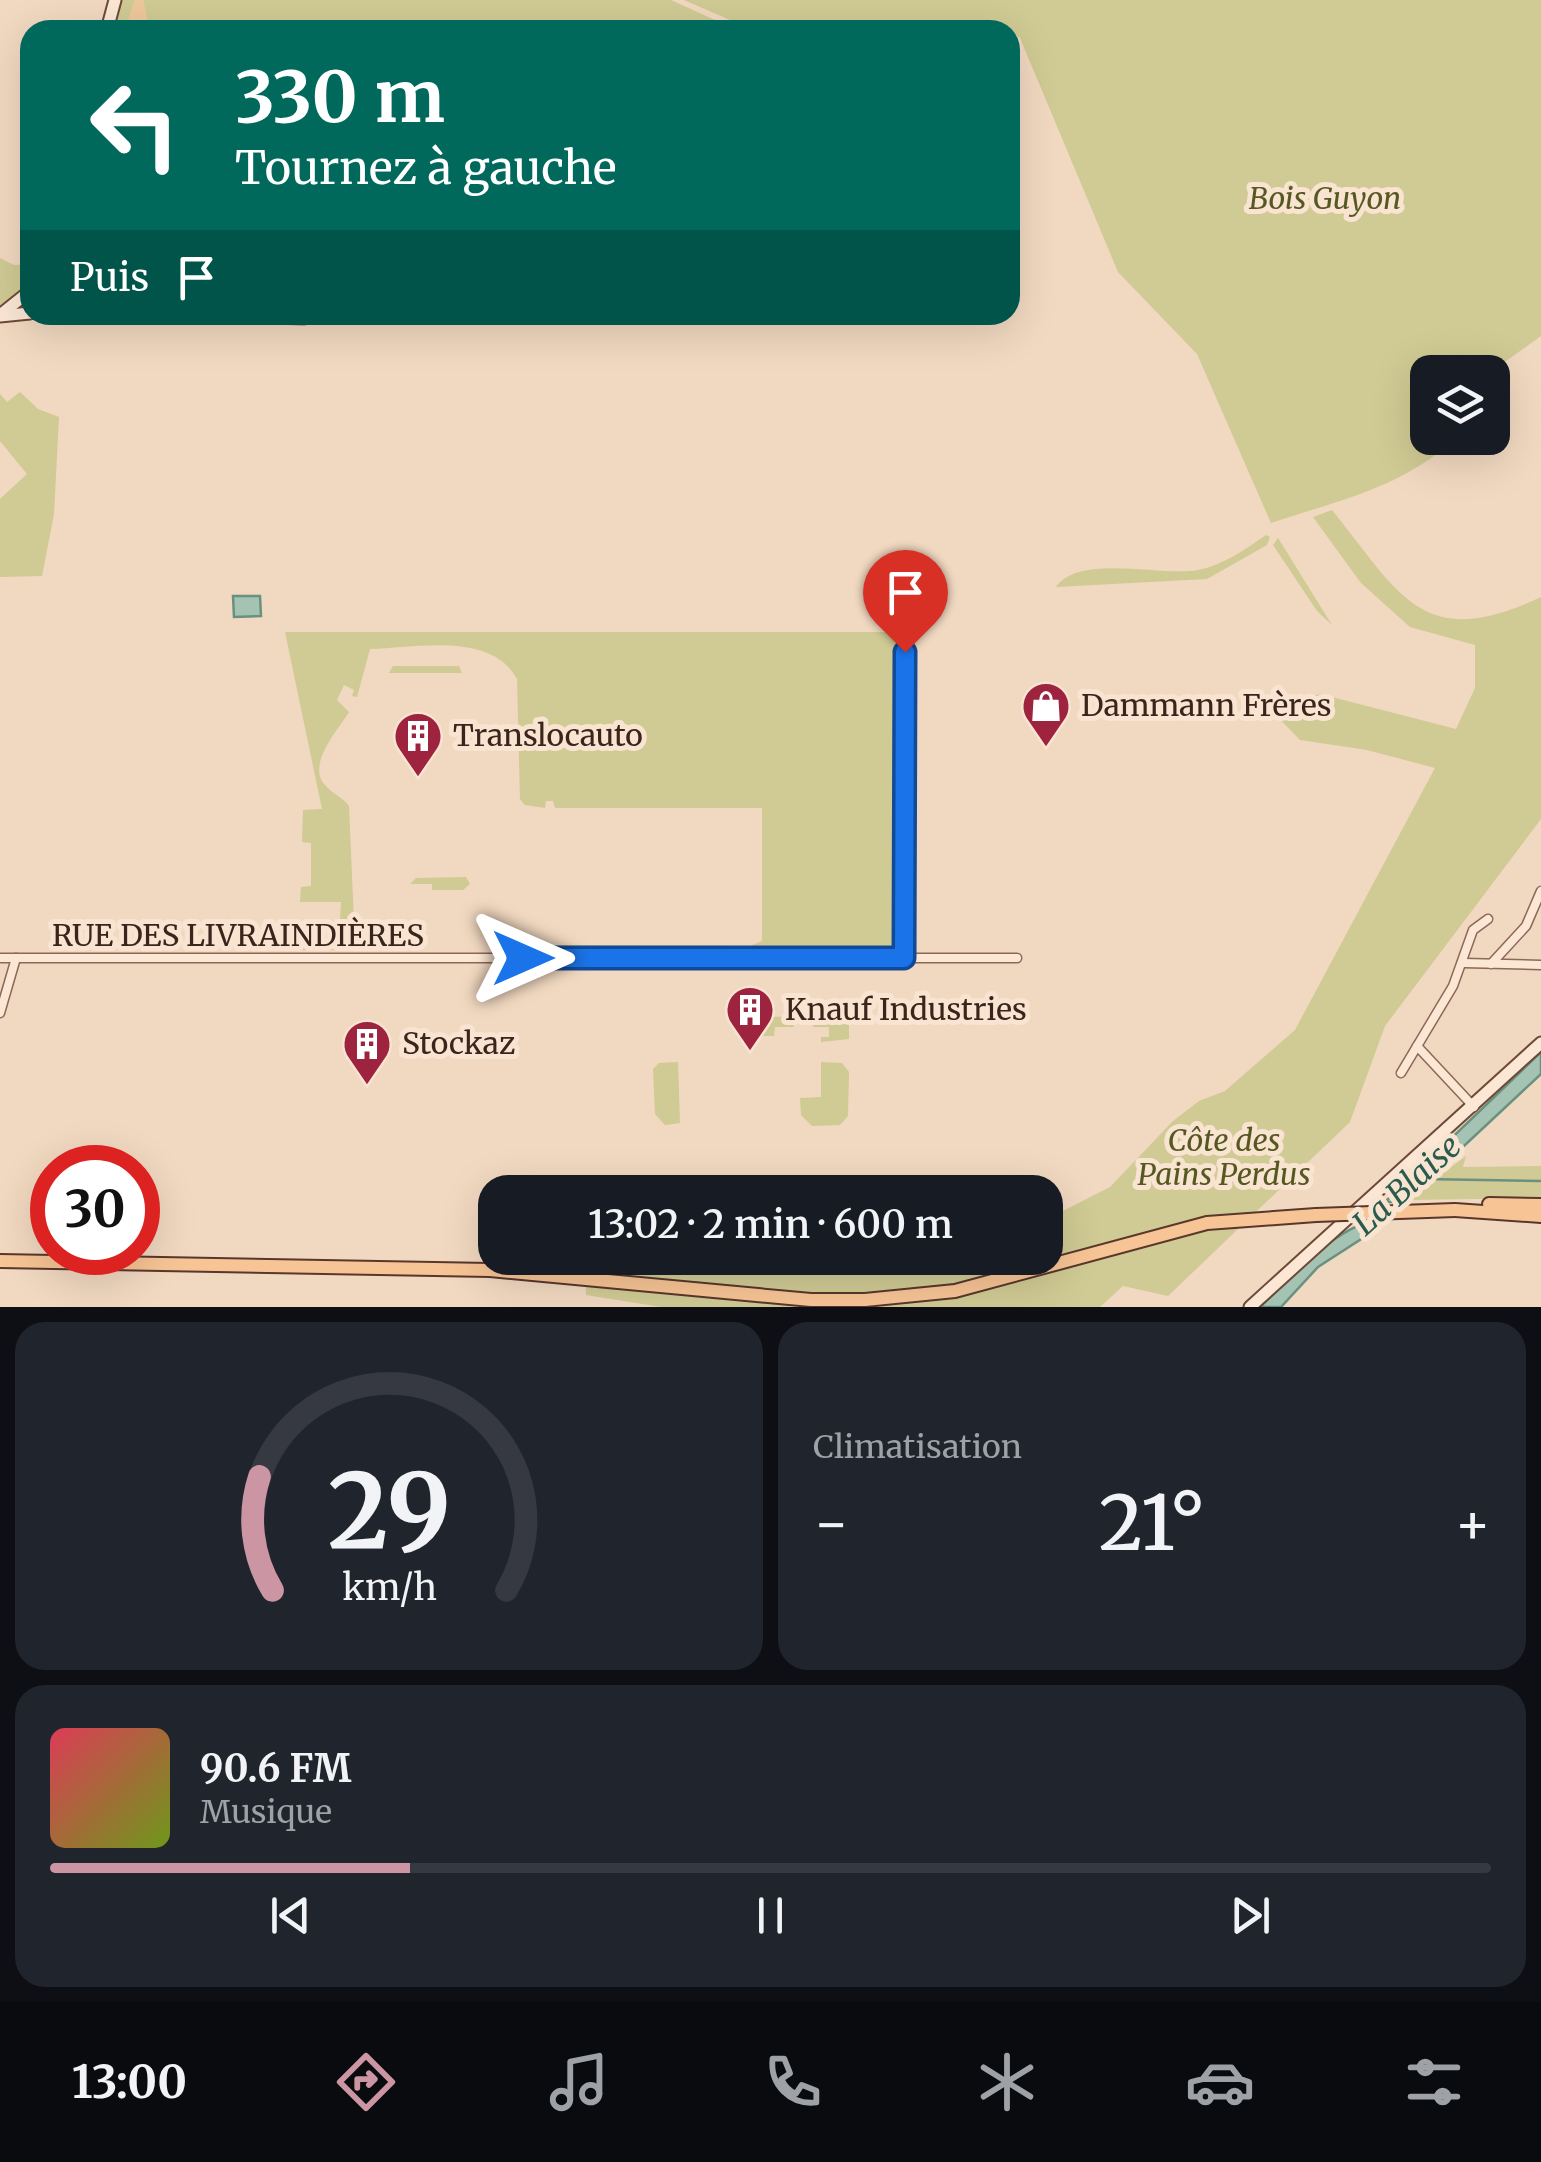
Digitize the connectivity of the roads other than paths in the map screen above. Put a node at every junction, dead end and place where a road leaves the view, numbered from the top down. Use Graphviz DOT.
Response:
graph roads {
  1 [pos="20,298"];
  2 [pos="0,315"];
  3 [pos="905,652"];
  4 [pos="1541,891"];
  5 [pos="1488,920"];
  6 [pos="0,958"];
  7 [pos="16,958"];
  8 [pos="904,958"];
  9 [pos="1017,958"];
  10 [pos="1464,963"];
  11 [pos="1491,964"];
  12 [pos="1541,965"];
  13 [pos="0,1014"];
  14 [pos="1541,1043"];
  15 [pos="1417,1046"];
  16 [pos="1401,1073"];
  17 [pos="1474,1107"];
  18 [pos="1541,1205"];
  19 [pos="1459,1207"];
  20 [pos="1541,1216"];
  21 [pos="0,1253"];
  22 [pos="30,1256"];
  23 [pos="0,1261"];
  24 [pos="30,1261"];
  25 [pos="160,1263"];
  26 [pos="1250,1307"];
  1 -- 2 [label="main road"];
  3 -- 8 [label="street"];
  4 -- 11 [label="street"];
  5 -- 10 [label="street"];
  6 -- 7 [label="street, RUE DES LIVRAINDIÈRES"];
  7 -- 8 [label="street, RUE DES LIVRAINDIÈRES"];
  7 -- 13 [label="street"];
  8 -- 9 [label="street, RUE DES LIVRAINDIÈRES"];
  10 -- 11 [label="street"];
  10 -- 15 [label="street"];
  11 -- 12 [label="street"];
  14 -- 17 [label="main road"];
  15 -- 16 [label="street"];
  15 -- 17 [label="street"];
  17 -- 26 [label="main road"];
  18 -- 19 [label="main road"];
  19 -- 20 [label="main road"];
  19 -- 25 [label="main road, bridge"];
  21 -- 22 [label="main road"];
  23 -- 24 [label="main road"];
}
